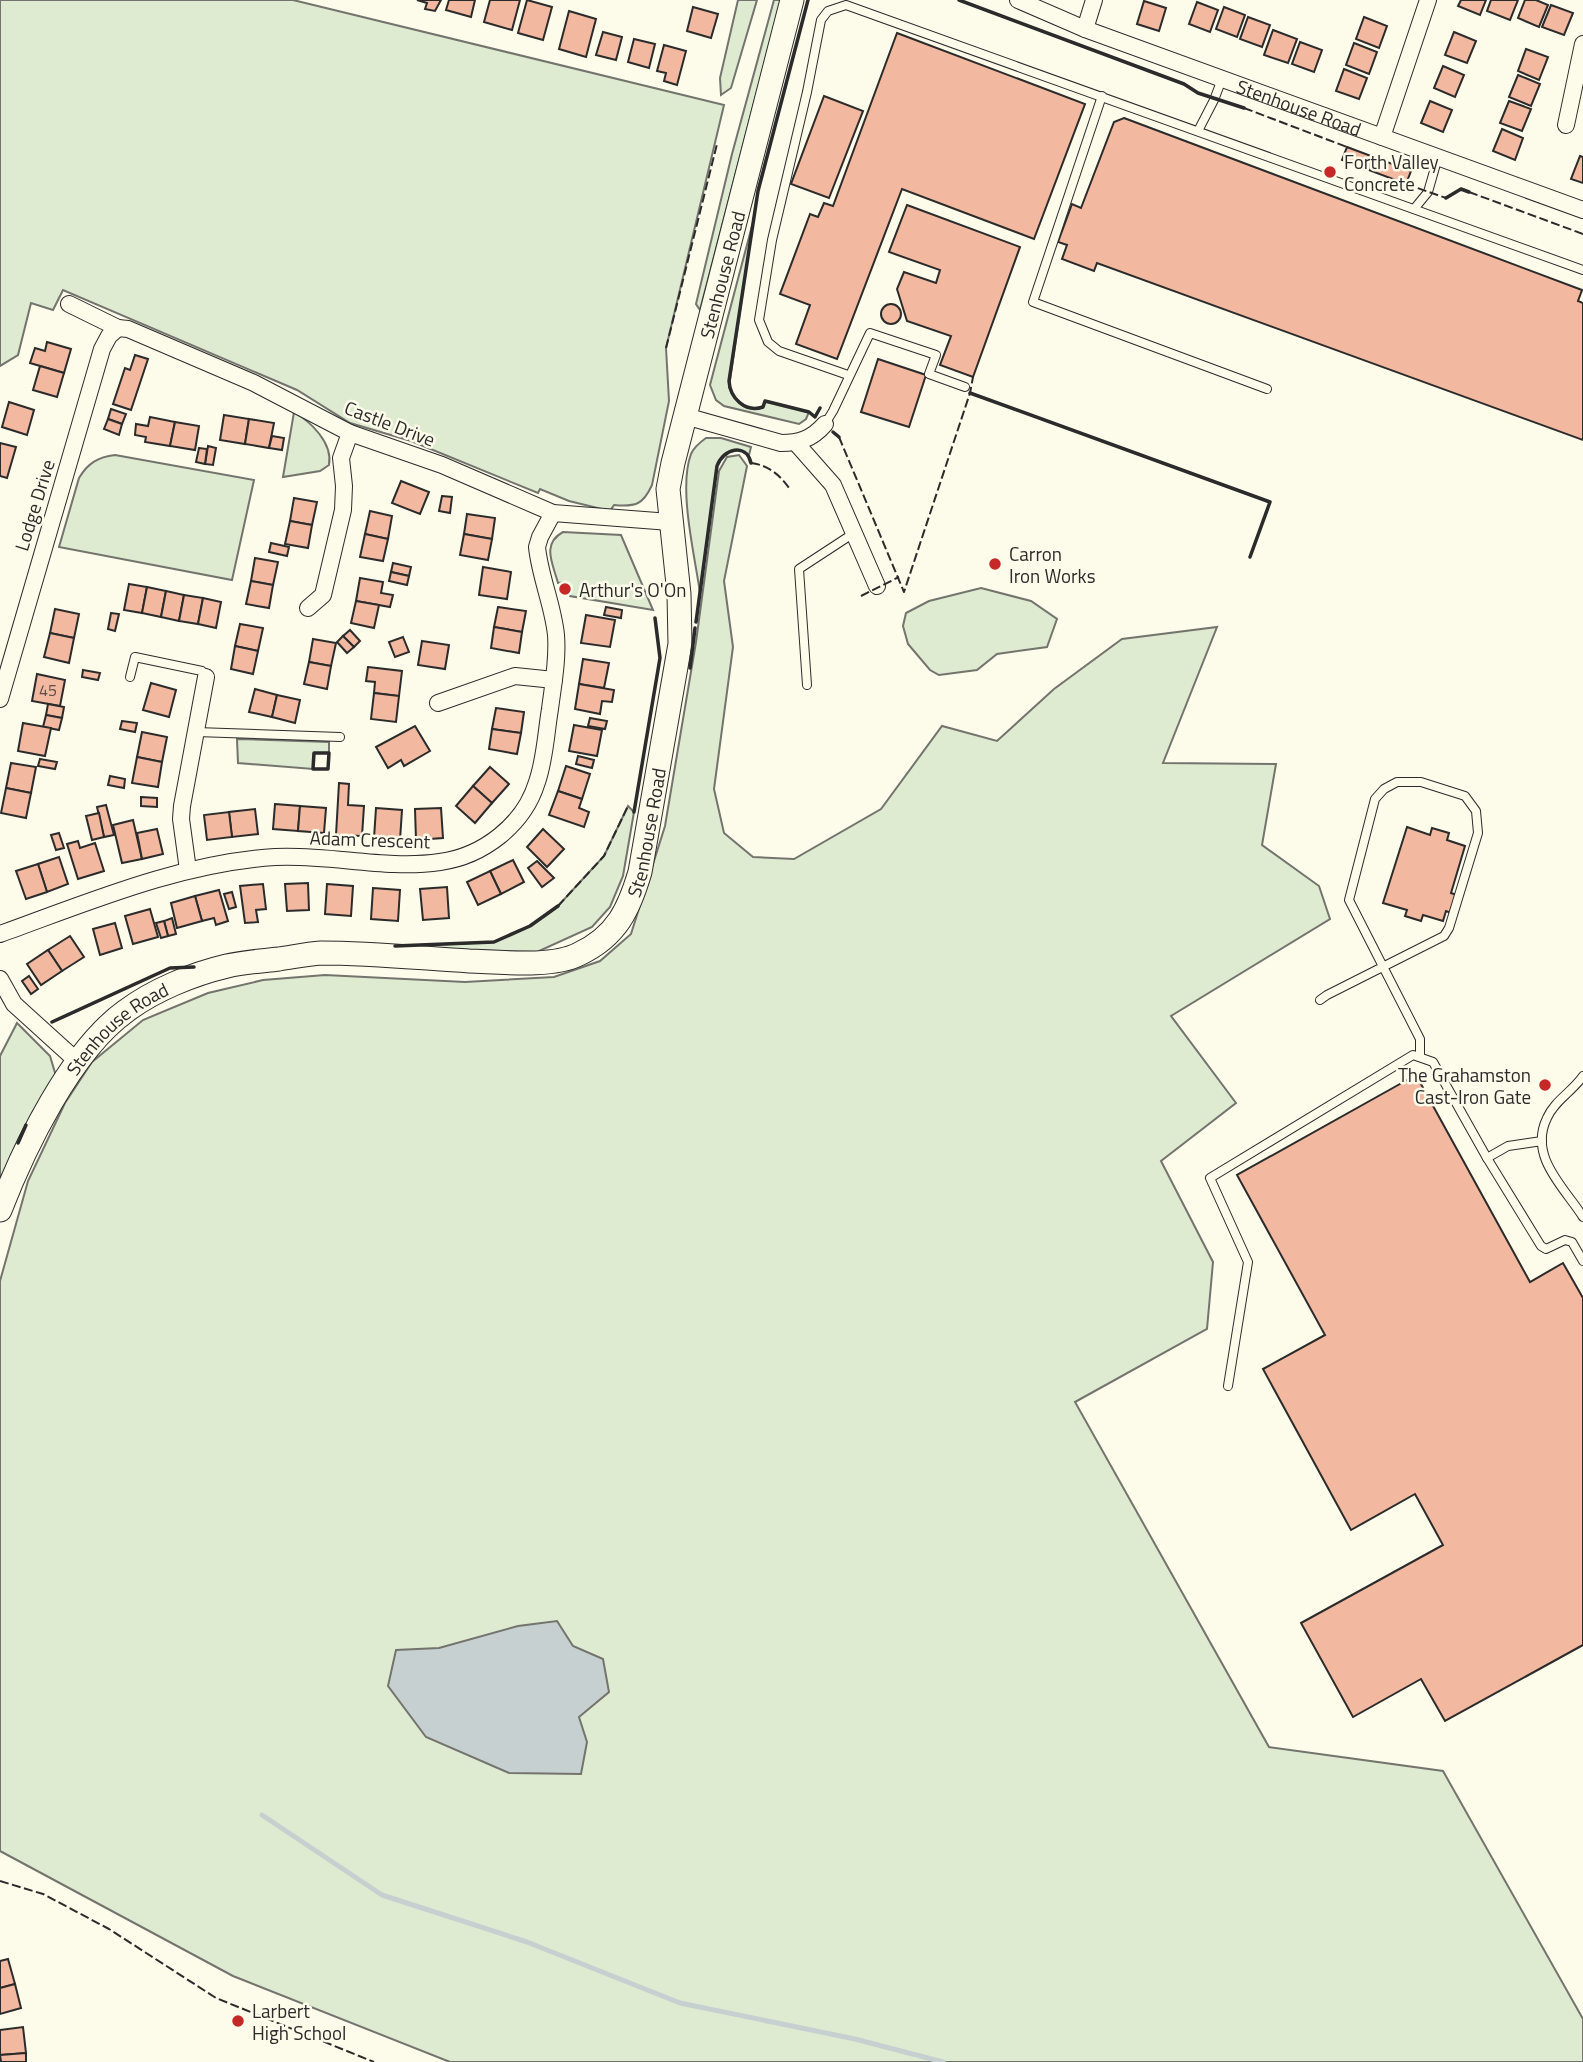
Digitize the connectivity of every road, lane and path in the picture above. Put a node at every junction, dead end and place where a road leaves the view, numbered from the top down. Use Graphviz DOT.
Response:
graph roads {
  1 [pos="792,0"];
  2 [pos="1018,0"];
  3 [pos="1094,0"];
  4 [pos="1428,0"];
  5 [pos="1085,29"];
  6 [pos="1583,44"];
  7 [pos="1222,79"];
  8 [pos="1579,79"];
  9 [pos="1102,96"];
  10 [pos="1566,125"];
  11 [pos="1198,131"];
  12 [pos="1382,137"];
  13 [pos="1438,158"];
  14 [pos="1414,209"];
  15 [pos="1583,210"];
  16 [pos="1583,270"];
  17 [pos="69,304"];
  18 [pos="118,328"];
  19 [pos="848,375"];
  20 [pos="965,387"];
  21 [pos="1267,389"];
  22 [pos="685,416"];
  23 [pos="825,424"];
  24 [pos="350,433"];
  25 [pos="796,443"];
  26 [pos="553,513"];
  27 [pos="670,522"];
  28 [pos="855,533"];
  29 [pos="877,586"];
  30 [pos="307,607"];
  31 [pos="130,677"];
  32 [pos="206,677"];
  33 [pos="554,680"];
  34 [pos="807,685"];
  35 [pos="1,693"];
  36 [pos="438,703"];
  37 [pos="196,732"];
  38 [pos="340,737"];
  39 [pos="188,870"];
  40 [pos="0,933"];
  41 [pos="1383,966"];
  42 [pos="0,979"];
  43 [pos="1320,1000"];
  44 [pos="1420,1057"];
  45 [pos="78,1062"];
  46 [pos="1583,1076"];
  47 [pos="1542,1141"];
  48 [pos="1487,1158"];
  49 [pos="0,1210"];
  50 [pos="1583,1217"];
  51 [pos="1583,1261"];
  52 [pos="1228,1386"];
  1 -- 22 [label="street, Stenhouse Road"];
  2 -- 5 [label="street, Stenhouse Road"];
  3 -- 5 [label="street"];
  4 -- 12 [label="street"];
  5 -- 7 [label="street, Stenhouse Road"];
  6 -- 8 [label="street"];
  7 -- 11 [label="lane"];
  7 -- 12 [label="street, Stenhouse Road"];
  8 -- 10 [label="street"];
  9 -- 11 [label="lane"];
  9 -- 19 [label="lane"];
  9 -- 21 [label="lane"];
  11 -- 14 [label="lane"];
  12 -- 13 [label="street, Stenhouse Road"];
  13 -- 14 [label="lane"];
  13 -- 15 [label="street, Stenhouse Road"];
  14 -- 16 [label="lane"];
  17 -- 18 [label="street, Castle Drive"];
  18 -- 24 [label="street, Castle Drive"];
  18 -- 35 [label="street, Lodge Drive"];
  19 -- 20 [label="lane"];
  19 -- 23 [label="lane"];
  22 -- 25 [label="street"];
  22 -- 27 [label="street, Stenhouse Road"];
  23 -- 25 [label="street"];
  24 -- 26 [label="street, Castle Drive"];
  24 -- 30 [label="street"];
  25 -- 28 [label="street"];
  26 -- 27 [label="street, Castle Drive"];
  26 -- 33 [label="street, Adam Crescent"];
  27 -- 45 [label="street, Stenhouse Road"];
  28 -- 29 [label="street"];
  28 -- 34 [label="lane"];
  31 -- 32 [label="lane"];
  32 -- 37 [label="street"];
  33 -- 36 [label="street"];
  33 -- 39 [label="street, Adam Crescent"];
  37 -- 38 [label="lane"];
  37 -- 39 [label="street"];
  39 -- 40 [label="street, Adam Crescent"];
  41 -- 41 [label="lane"];
  41 -- 43 [label="lane"];
  41 -- 44 [label="lane"];
  42 -- 45 [label="street"];
  44 -- 48 [label="lane"];
  44 -- 52 [label="lane"];
  45 -- 49 [label="street, Stenhouse Road"];
  46 -- 47 [label="lane"];
  47 -- 48 [label="lane"];
  47 -- 50 [label="lane"];
  48 -- 51 [label="lane"];
}
